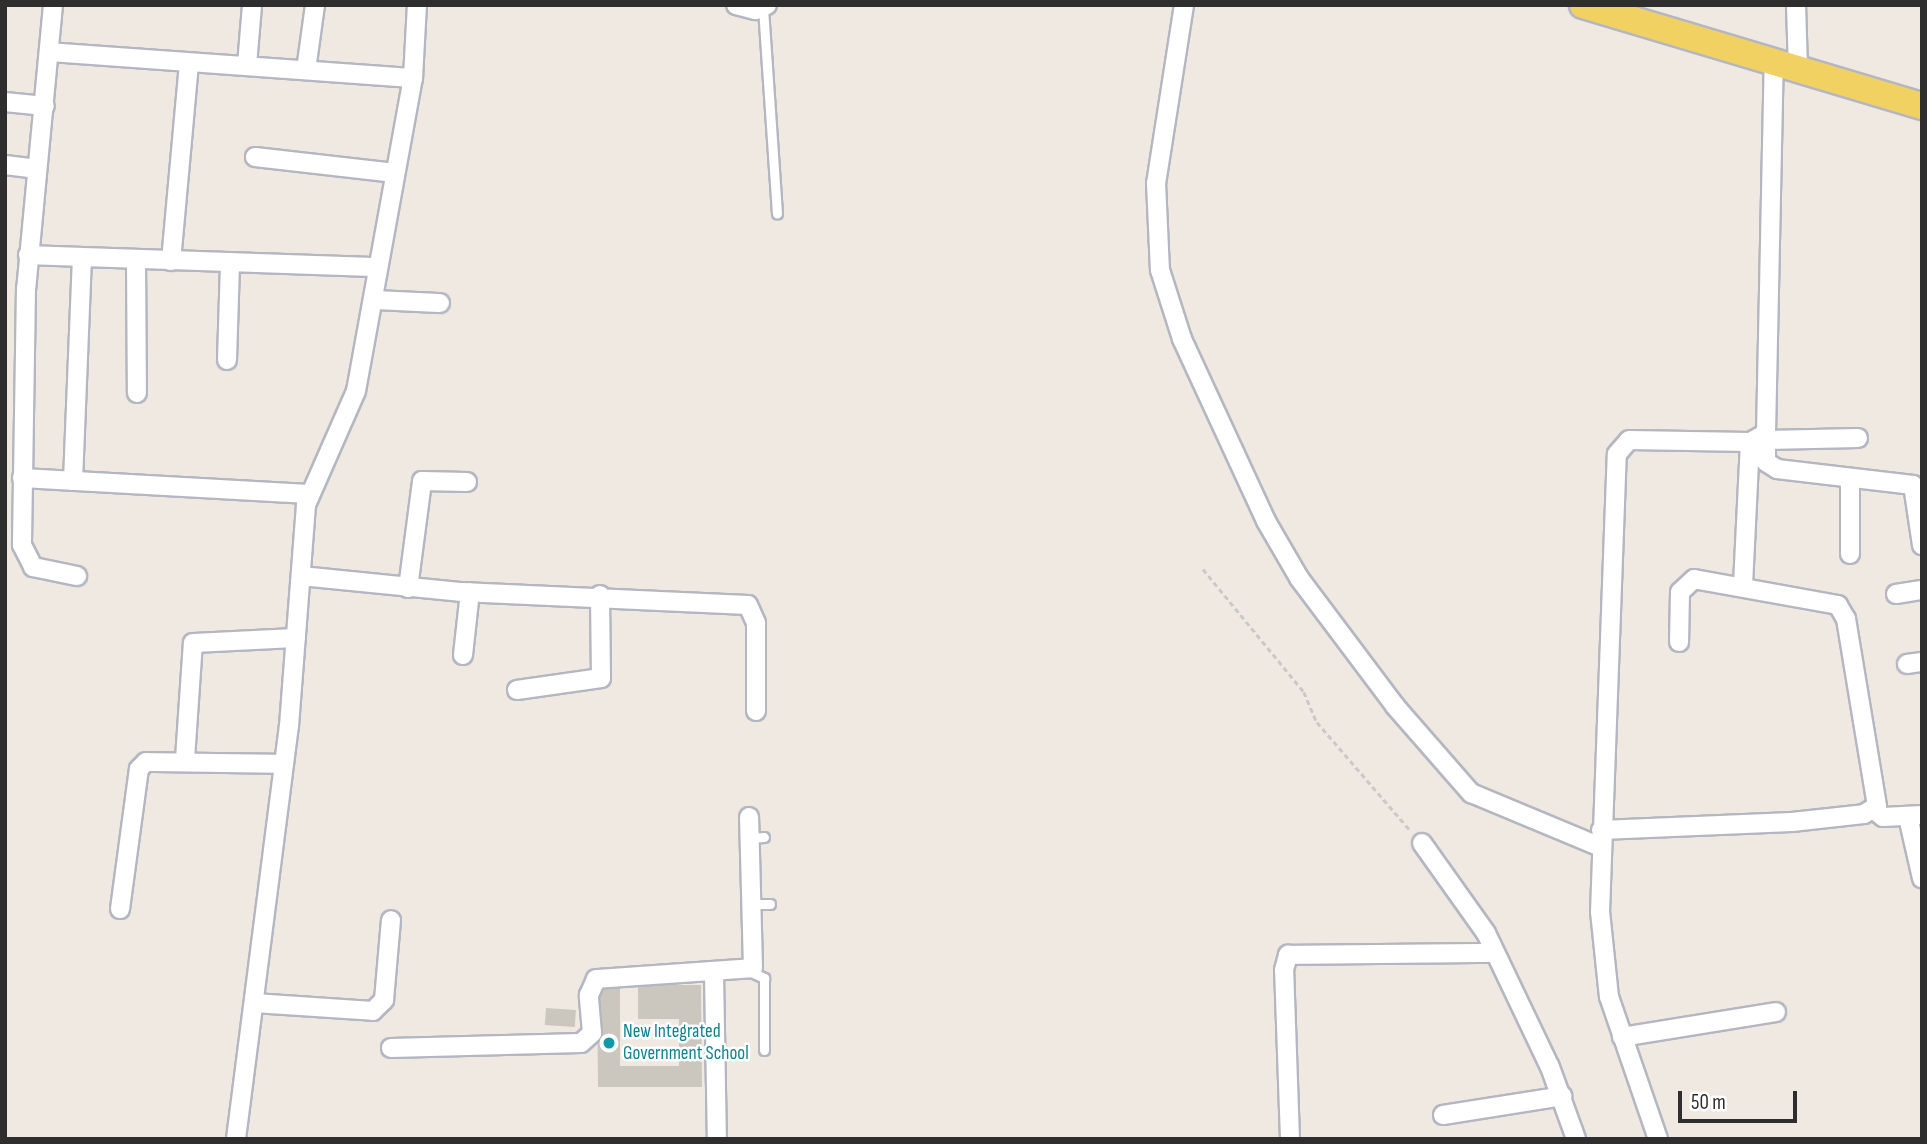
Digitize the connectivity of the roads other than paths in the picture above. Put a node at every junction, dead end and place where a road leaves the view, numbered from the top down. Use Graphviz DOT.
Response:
graph roads {
  1 [pos="53,5"];
  2 [pos="252,5"];
  3 [pos="315,5"];
  4 [pos="417,5"];
  5 [pos="736,5"];
  6 [pos="1184,5"];
  7 [pos="1583,5"];
  8 [pos="1797,5"];
  9 [pos="765,6"];
  10 [pos="49,52"];
  11 [pos="189,63"];
  12 [pos="1786,64"];
  13 [pos="247,65"];
  14 [pos="306,70"];
  15 [pos="413,78"];
  16 [pos="5,102"];
  17 [pos="45,106"];
  18 [pos="1922,106"];
  19 [pos="255,157"];
  20 [pos="5,164"];
  21 [pos="36,169"];
  22 [pos="395,173"];
  23 [pos="777,214"];
  24 [pos="28,255"];
  25 [pos="82,258"];
  26 [pos="136,260"];
  27 [pos="171,261"];
  28 [pos="230,262"];
  29 [pos="379,267"];
  30 [pos="374,300"];
  31 [pos="440,303"];
  32 [pos="227,360"];
  33 [pos="137,393"];
  34 [pos="1760,438"];
  35 [pos="1858,438"];
  36 [pos="22,478"];
  37 [pos="1850,480"];
  38 [pos="73,481"];
  39 [pos="467,482"];
  40 [pos="309,494"];
  41 [pos="14,522"];
  42 [pos="1922,545"];
  43 [pos="1850,554"];
  44 [pos="77,576"];
  45 [pos="302,576"];
  46 [pos="1743,585"];
  47 [pos="408,588"];
  48 [pos="1922,590"];
  49 [pos="470,592"];
  50 [pos="1896,594"];
  51 [pos="600,595"];
  52 [pos="296,638"];
  53 [pos="1679,642"];
  54 [pos="463,655"];
  55 [pos="517,690"];
  56 [pos="756,711"];
  57 [pos="185,759"];
  58 [pos="284,764"];
  59 [pos="1874,810"];
  60 [pos="1915,816"];
  61 [pos="749,817"];
  62 [pos="1601,838"];
  63 [pos="1422,843"];
  64 [pos="1922,878"];
  65 [pos="120,909"];
  66 [pos="391,920"];
  67 [pos="1495,953"];
  68 [pos="747,971"];
  69 [pos="714,974"];
  70 [pos="254,1003"];
  71 [pos="1776,1012"];
  72 [pos="1622,1037"];
  73 [pos="391,1048"];
  74 [pos="764,1050"];
  75 [pos="1563,1096"];
  76 [pos="1443,1115"];
  77 [pos="236,1139"];
  78 [pos="717,1139"];
  79 [pos="1290,1139"];
  80 [pos="1576,1139"];
  81 [pos="1658,1139"];
  1 -- 10 [label="street"];
  2 -- 13 [label="street"];
  3 -- 14 [label="street"];
  4 -- 15 [label="street"];
  5 -- 9 [label="street"];
  6 -- 62 [label="street"];
  7 -- 12 [label="main road"];
  8 -- 12 [label="street"];
  9 -- 23 [label="lane"];
  10 -- 11 [label="street"];
  10 -- 17 [label="street"];
  11 -- 13 [label="street"];
  11 -- 27 [label="street"];
  12 -- 18 [label="main road"];
  12 -- 34 [label="street"];
  13 -- 14 [label="street"];
  14 -- 15 [label="street"];
  15 -- 22 [label="street"];
  16 -- 17 [label="street"];
  17 -- 21 [label="street"];
  19 -- 22 [label="street"];
  20 -- 21 [label="street"];
  21 -- 24 [label="street"];
  22 -- 29 [label="street"];
  24 -- 25 [label="street"];
  24 -- 36 [label="street"];
  25 -- 26 [label="street"];
  25 -- 38 [label="street"];
  26 -- 27 [label="street"];
  26 -- 33 [label="street"];
  27 -- 28 [label="street"];
  28 -- 29 [label="street"];
  28 -- 32 [label="street"];
  29 -- 30 [label="street"];
  30 -- 31 [label="street"];
  30 -- 40 [label="street"];
  34 -- 35 [label="street"];
  34 -- 37 [label="street"];
  34 -- 46 [label="street"];
  34 -- 62 [label="street"];
  36 -- 38 [label="street"];
  36 -- 41 [label="street"];
  37 -- 42 [label="street"];
  37 -- 43 [label="street"];
  38 -- 40 [label="street"];
  39 -- 47 [label="street"];
  40 -- 45 [label="street"];
  41 -- 44 [label="street"];
  45 -- 47 [label="street"];
  45 -- 52 [label="street"];
  46 -- 53 [label="street"];
  46 -- 59 [label="street"];
  47 -- 49 [label="street"];
  48 -- 50 [label="street"];
  49 -- 51 [label="street"];
  49 -- 54 [label="street"];
  51 -- 55 [label="street"];
  51 -- 56 [label="street"];
  52 -- 57 [label="street"];
  52 -- 58 [label="street"];
  57 -- 58 [label="street"];
  57 -- 65 [label="street"];
  58 -- 70 [label="street"];
  59 -- 60 [label="street"];
  59 -- 62 [label="street"];
  60 -- 64 [label="street"];
  61 -- 68 [label="street"];
  62 -- 72 [label="street"];
  63 -- 67 [label="street"];
  66 -- 70 [label="street"];
  67 -- 75 [label="street"];
  67 -- 79 [label="street"];
  68 -- 69 [label="street"];
  68 -- 74 [label="lane"];
  69 -- 73 [label="street"];
  69 -- 78 [label="street"];
  70 -- 77 [label="street"];
  71 -- 72 [label="street"];
  72 -- 81 [label="street"];
  75 -- 76 [label="street"];
  75 -- 80 [label="street"];
}
